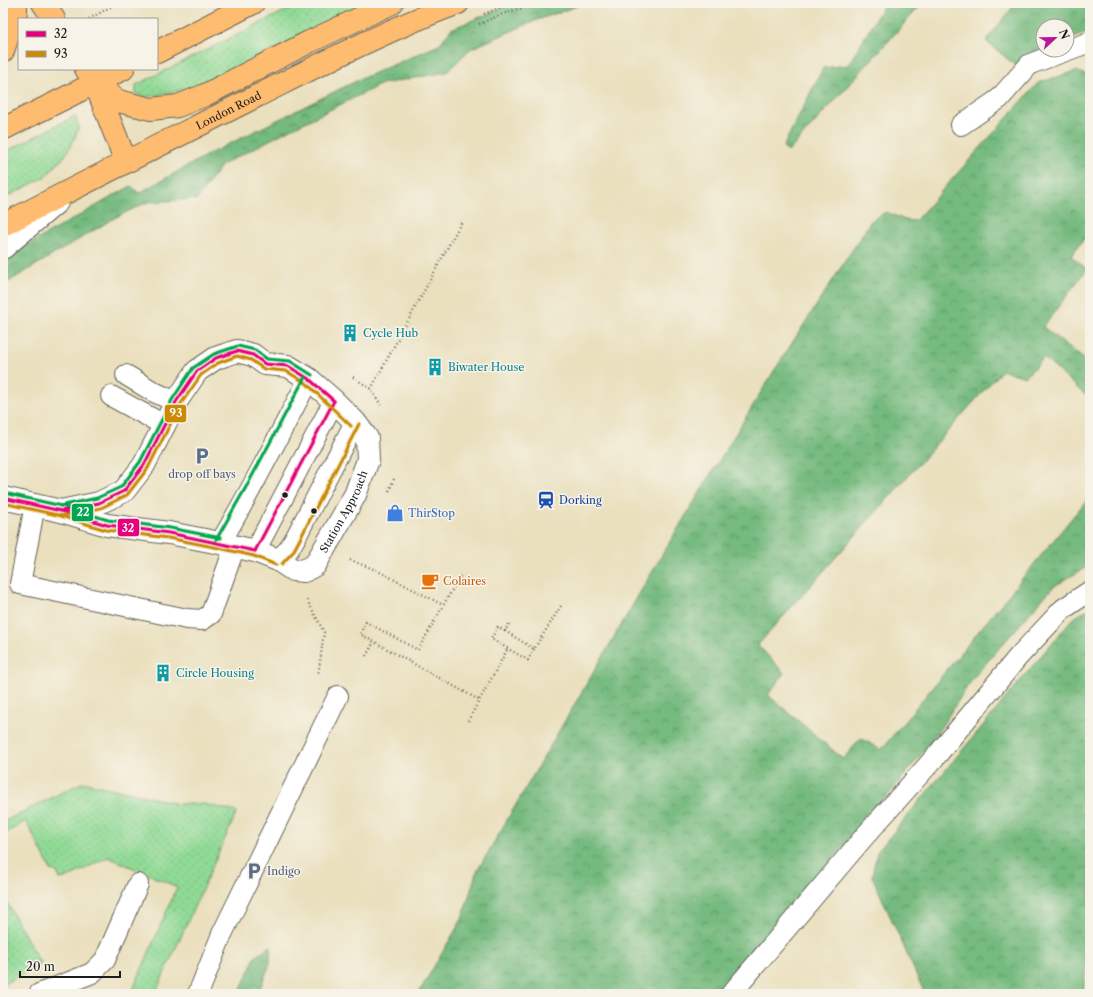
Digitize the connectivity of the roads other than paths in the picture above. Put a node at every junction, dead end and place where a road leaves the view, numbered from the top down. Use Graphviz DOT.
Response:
graph roads {
  1 [pos="16,3"];
  2 [pos="43,3"];
  3 [pos="253,3"];
  4 [pos="392,3"];
  5 [pos="458,3"];
  6 [pos="53,18"];
  7 [pos="1090,42"];
  8 [pos="3,51"];
  9 [pos="158,51"];
  10 [pos="118,70"];
  11 [pos="91,76"];
  12 [pos="961,125"];
  13 [pos="3,129"];
  14 [pos="126,162"];
  15 [pos="70,190"];
  16 [pos="3,225"];
  17 [pos="3,248"];
  18 [pos="126,375"];
  19 [pos="309,379"];
  20 [pos="111,396"];
  21 [pos="334,400"];
  22 [pos="176,402"];
  23 [pos="355,422"];
  24 [pos="164,425"];
  25 [pos="3,498"];
  26 [pos="35,505"];
  27 [pos="61,511"];
  28 [pos="237,547"];
  29 [pos="278,560"];
  30 [pos="1090,591"];
  31 [pos="338,696"];
  32 [pos="138,884"];
  33 [pos="39,994"];
  34 [pos="198,994"];
  35 [pos="731,994"];
  1 -- 8 [label="main road"];
  2 -- 6 [label="main road"];
  3 -- 9 [label="main road"];
  4 -- 11 [label="main road"];
  5 -- 14 [label="main road, London Road"];
  7 -- 12 [label="lane"];
  10 -- 11 [label="main road"];
  11 -- 13 [label="main road"];
  11 -- 14 [label="main road"];
  14 -- 15 [label="main road, London Road"];
  15 -- 16 [label="main road, London Road"];
  15 -- 17 [label="street"];
  18 -- 22 [label="lane"];
  19 -- 21 [label="street, Station Approach"];
  19 -- 22 [label="street, Station Approach"];
  19 -- 28 [label="lane"];
  20 -- 24 [label="lane"];
  21 -- 23 [label="street, Station Approach"];
  21 -- 28 [label="lane"];
  22 -- 24 [label="street, Station Approach"];
  23 -- 29 [label="lane"];
  23 -- 29 [label="street, Station Approach"];
  24 -- 27 [label="street, Station Approach"];
  25 -- 26 [label="street, Station Approach"];
  26 -- 27 [label="street, Station Approach"];
  26 -- 28 [label="lane"];
  27 -- 28 [label="street, Station Approach"];
  28 -- 29 [label="street, Station Approach"];
  30 -- 35 [label="lane"];
  31 -- 34 [label="lane"];
  32 -- 33 [label="lane"];
}
